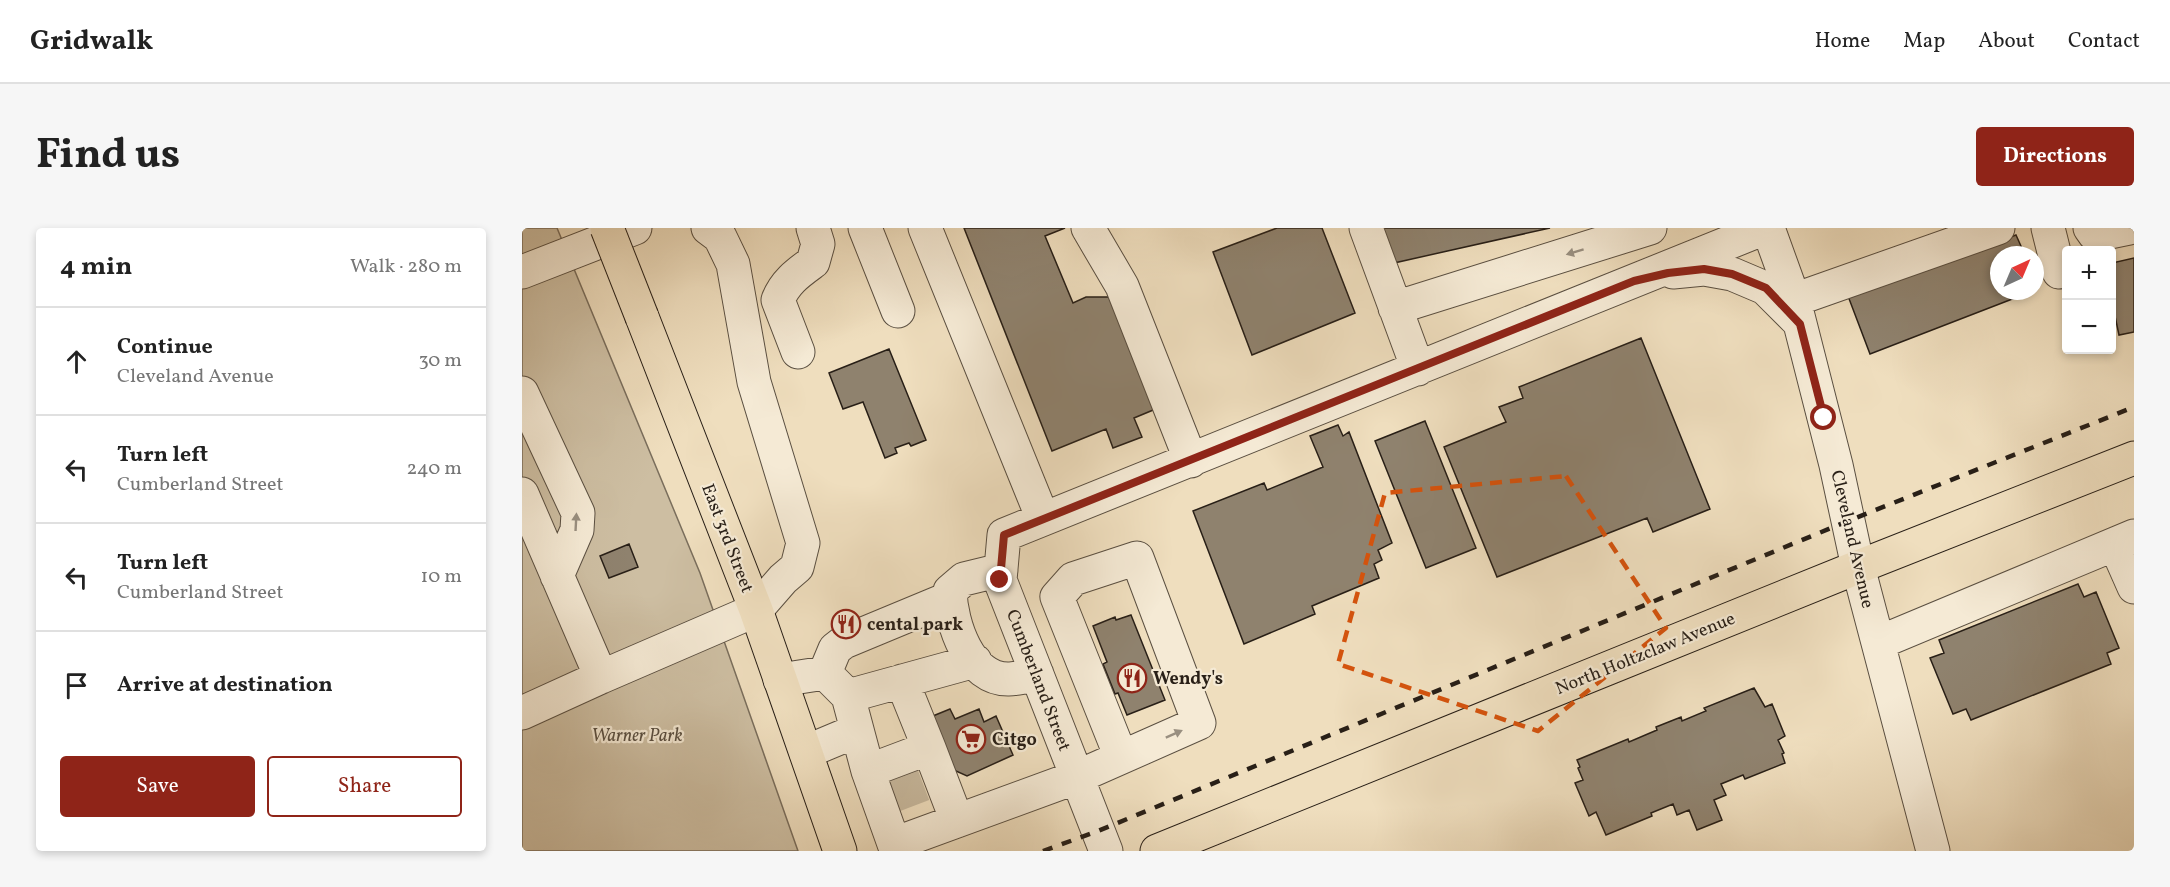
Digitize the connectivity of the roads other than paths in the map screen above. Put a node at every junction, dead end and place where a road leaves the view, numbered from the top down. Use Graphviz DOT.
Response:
graph roads {
  1 [pos="607,228"];
  2 [pos="634,228"];
  3 [pos="708,228"];
  4 [pos="813,228"];
  5 [pos="865,228"];
  6 [pos="925,228"];
  7 [pos="1088,228"];
  8 [pos="1366,228"];
  9 [pos="1650,228"];
  10 [pos="1767,228"];
  11 [pos="1998,228"];
  12 [pos="2048,228"];
  13 [pos="2090,228"];
  14 [pos="2129,228"];
  15 [pos="522,272"];
  16 [pos="2060,272"];
  17 [pos="1634,281"];
  18 [pos="1395,308"];
  19 [pos="898,311"];
  20 [pos="1797,312"];
  21 [pos="798,352"];
  22 [pos="1418,369"];
  23 [pos="522,393"];
  24 [pos="2134,458"];
  25 [pos="1191,461"];
  26 [pos="522,494"];
  27 [pos="1043,519"];
  28 [pos="2125,540"];
  29 [pos="1858,567"];
  30 [pos="1001,570"];
  31 [pos="556,576"];
  32 [pos="2134,587"];
  33 [pos="950,598"];
  34 [pos="756,610"];
  35 [pos="1062,611"];
  36 [pos="1158,612"];
  37 [pos="1019,629"];
  38 [pos="1878,643"];
  39 [pos="975,661"];
  40 [pos="825,673"];
  41 [pos="1037,674"];
  42 [pos="602,677"];
  43 [pos="780,680"];
  44 [pos="902,681"];
  45 [pos="848,696"];
  46 [pos="522,713"];
  47 [pos="856,731"];
  48 [pos="1116,745"];
  49 [pos="929,748"];
  50 [pos="806,752"];
  51 [pos="889,769"];
  52 [pos="1077,777"];
  53 [pos="957,821"];
  54 [pos="885,848"];
  55 [pos="840,851"];
  56 [pos="1106,851"];
  57 [pos="1157,851"];
  58 [pos="1933,851"];
  1 -- 34 [label="main road, East 3rd Street, bridge"];
  2 -- 15 [label="street"];
  3 -- 34 [label="street"];
  4 -- 21 [label="street"];
  5 -- 19 [label="street"];
  6 -- 27 [label="street"];
  7 -- 25 [label="street"];
  8 -- 18 [label="street"];
  9 -- 18 [label="street, one-way"];
  10 -- 17 [label="street, Cumberland Street"];
  10 -- 20 [label="street, Cleveland Avenue"];
  11 -- 20 [label="street"];
  12 -- 16 [label="street"];
  13 -- 14 [label="street"];
  17 -- 20 [label="street, Cumberland Street"];
  17 -- 22 [label="street, Cumberland Street"];
  18 -- 22 [label="street"];
  20 -- 29 [label="street, Cleveland Avenue"];
  22 -- 25 [label="street, Cumberland Street"];
  31 -- 23 [label="street, one-way"];
  24 -- 29 [label="main road, North Holtzclaw Avenue"];
  25 -- 27 [label="street, Cumberland Street"];
  26 -- 31 [label="street"];
  27 -- 30 [label="street, Cumberland Street"];
  28 -- 32 [label="street"];
  28 -- 38 [label="street"];
  29 -- 38 [label="street, Cleveland Avenue"];
  29 -- 57 [label="main road, North Holtzclaw Avenue"];
  30 -- 33 [label="street"];
  30 -- 37 [label="street, Cumberland Street"];
  31 -- 42 [label="street"];
  33 -- 39 [label="street"];
  33 -- 40 [label="street"];
  34 -- 42 [label="street"];
  34 -- 43 [label="main road, East 3rd Street"];
  35 -- 36 [label="street"];
  35 -- 37 [label="street"];
  35 -- 48 [label="street"];
  48 -- 36 [label="street, one-way"];
  36 -- 48 [label="street"];
  37 -- 41 [label="street, Cumberland Street"];
  38 -- 58 [label="street, Cleveland Avenue"];
  39 -- 41 [label="street"];
  39 -- 44 [label="street"];
  40 -- 43 [label="street"];
  40 -- 45 [label="street"];
  41 -- 52 [label="street, Cumberland Street"];
  42 -- 46 [label="street"];
  43 -- 50 [label="main road, East 3rd Street"];
  44 -- 45 [label="street"];
  44 -- 49 [label="street"];
  45 -- 47 [label="street"];
  47 -- 50 [label="street"];
  47 -- 51 [label="street"];
  48 -- 52 [label="street"];
  49 -- 51 [label="street"];
  49 -- 53 [label="street"];
  50 -- 55 [label="main road, East 3rd Street"];
  51 -- 54 [label="street"];
  52 -- 53 [label="street"];
  52 -- 56 [label="street, Cumberland Street"];
  53 -- 54 [label="street"];
}
